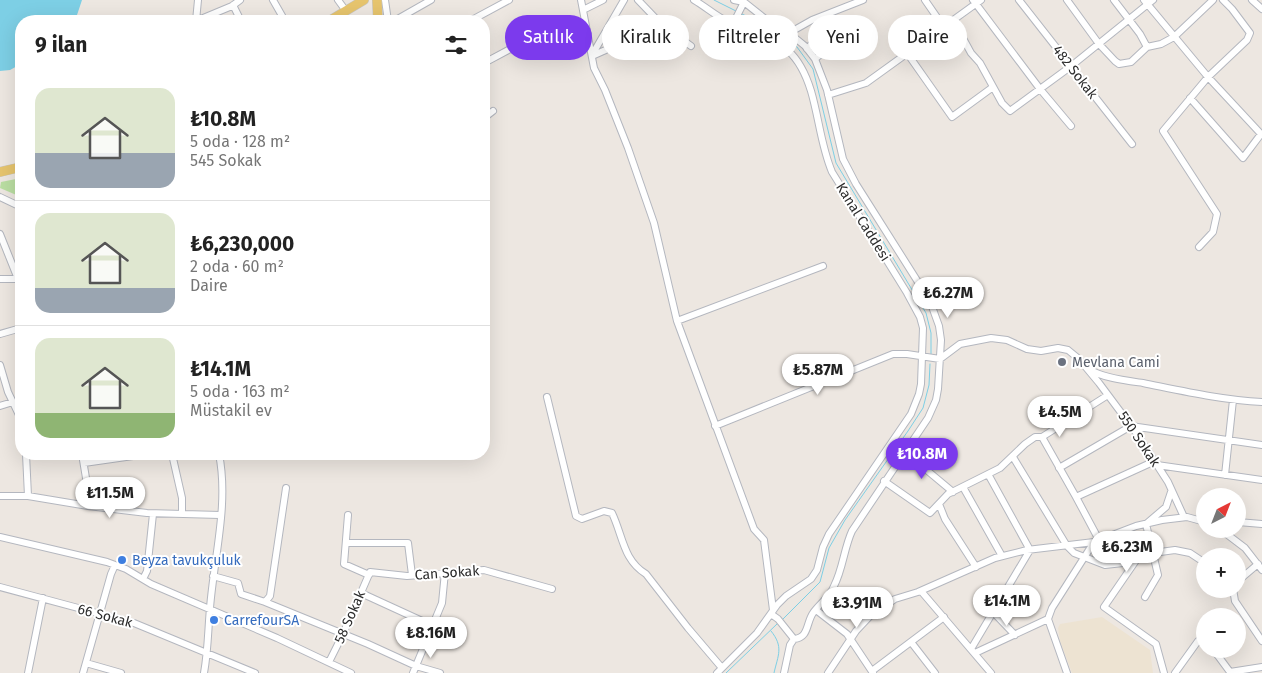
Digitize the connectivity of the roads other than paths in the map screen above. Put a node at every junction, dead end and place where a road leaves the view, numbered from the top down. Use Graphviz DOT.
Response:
graph roads {
  1 [pos="198,0"];
  2 [pos="240,0"];
  3 [pos="273,0"];
  4 [pos="338,0"];
  5 [pos="364,0"];
  6 [pos="376,0"];
  7 [pos="385,0"];
  8 [pos="430,0"];
  9 [pos="509,0"];
  10 [pos="581,0"];
  11 [pos="603,0"];
  12 [pos="624,0"];
  13 [pos="638,0"];
  14 [pos="694,0"];
  15 [pos="734,0"];
  16 [pos="863,0"];
  17 [pos="925,0"];
  18 [pos="1019,0"];
  19 [pos="1066,0"];
  20 [pos="1114,0"];
  21 [pos="1153,0"];
  22 [pos="1213,0"];
  23 [pos="1222,0"];
  24 [pos="1252,0"];
  25 [pos="977,1"];
  26 [pos="1146,2"];
  27 [pos="233,5"];
  28 [pos="743,5"];
  29 [pos="1262,9"];
  30 [pos="583,10"];
  31 [pos="346,11"];
  32 [pos="197,15"];
  33 [pos="210,15"];
  34 [pos="238,15"];
  35 [pos="282,15"];
  36 [pos="339,15"];
  37 [pos="377,15"];
  38 [pos="387,15"];
  39 [pos="404,15"];
  40 [pos="481,15"];
  41 [pos="584,15"];
  42 [pos="652,15"];
  43 [pos="721,15"];
  44 [pos="738,15"];
  45 [pos="759,15"];
  46 [pos="935,15"];
  47 [pos="959,15"];
  48 [pos="1128,20"];
  49 [pos="798,28"];
  50 [pos="1174,37"];
  51 [pos="798,41"];
  52 [pos="1099,44"];
  53 [pos="967,46"];
  54 [pos="1147,47"];
  55 [pos="807,49"];
  56 [pos="505,52"];
  57 [pos="602,52"];
  58 [pos="592,56"];
  59 [pos="490,60"];
  60 [pos="796,60"];
  61 [pos="815,60"];
  62 [pos="896,60"];
  63 [pos="913,60"];
  64 [pos="1070,67"];
  65 [pos="1208,76"];
  66 [pos="993,87"];
  67 [pos="1040,89"];
  68 [pos="828,95"];
  69 [pos="1190,98"];
  70 [pos="493,111"];
  71 [pos="490,113"];
  72 [pos="1071,126"];
  73 [pos="1132,144"];
  74 [pos="15,168"];
  75 [pos="0,172"];
  76 [pos="0,197"];
  77 [pos="15,204"];
  78 [pos="0,234"];
  79 [pos="1200,247"];
  80 [pos="823,266"];
  81 [pos="15,270"];
  82 [pos="0,279"];
  83 [pos="15,279"];
  84 [pos="677,320"];
  85 [pos="15,330"];
  86 [pos="0,334"];
  87 [pos="921,356"];
  88 [pos="940,359"];
  89 [pos="1079,359"];
  90 [pos="0,365"];
  91 [pos="1108,395"];
  92 [pos="547,396"];
  93 [pos="1233,400"];
  94 [pos="13,402"];
  95 [pos="1262,402"];
  96 [pos="0,406"];
  97 [pos="15,406"];
  98 [pos="715,426"];
  99 [pos="1131,426"];
  100 [pos="1042,436"];
  101 [pos="1228,441"];
  102 [pos="1262,445"];
  103 [pos="905,452"];
  104 [pos="1013,456"];
  105 [pos="26,460"];
  106 [pos="83,460"];
  107 [pos="101,460"];
  108 [pos="173,460"];
  109 [pos="220,460"];
  110 [pos="84,463"];
  111 [pos="1156,463"];
  112 [pos="1060,468"];
  113 [pos="988,474"];
  114 [pos="1225,475"];
  115 [pos="1262,480"];
  116 [pos="884,481"];
  117 [pos="963,487"];
  118 [pos="286,488"];
  119 [pos="1171,491"];
  120 [pos="953,492"];
  121 [pos="0,496"];
  122 [pos="28,496"];
  123 [pos="1076,497"];
  124 [pos="939,504"];
  125 [pos="88,506"];
  126 [pos="930,513"];
  127 [pos="153,514"];
  128 [pos="182,514"];
  129 [pos="220,515"];
  130 [pos="348,515"];
  131 [pos="1184,517"];
  132 [pos="945,519"];
  133 [pos="1196,519"];
  134 [pos="1246,523"];
  135 [pos="1146,524"];
  136 [pos="1262,524"];
  137 [pos="0,536"];
  138 [pos="1232,538"];
  139 [pos="1096,542"];
  140 [pos="346,544"];
  141 [pos="1067,546"];
  142 [pos="1030,550"];
  143 [pos="1153,554"];
  144 [pos="1002,556"];
  145 [pos="1085,557"];
  146 [pos="1196,557"];
  147 [pos="1137,559"];
  148 [pos="1258,564"];
  149 [pos="115,565"];
  150 [pos="976,567"];
  151 [pos="1262,570"];
  152 [pos="446,572"];
  153 [pos="370,573"];
  154 [pos="1246,574"];
  155 [pos="412,575"];
  156 [pos="213,576"];
  157 [pos="143,579"];
  158 [pos="0,588"];
  159 [pos="552,589"];
  160 [pos="922,591"];
  161 [pos="361,593"];
  162 [pos="1145,597"];
  163 [pos="43,598"];
  164 [pos="1235,598"];
  165 [pos="266,602"];
  166 [pos="210,608"];
  167 [pos="816,610"];
  168 [pos="772,612"];
  169 [pos="993,612"];
  170 [pos="100,615"];
  171 [pos="944,617"];
  172 [pos="1048,619"];
  173 [pos="433,626"];
  174 [pos="343,634"];
  175 [pos="1015,635"];
  176 [pos="794,639"];
  177 [pos="851,639"];
  178 [pos="1262,641"];
  179 [pos="911,642"];
  180 [pos="1196,644"];
  181 [pos="973,651"];
  182 [pos="208,652"];
  183 [pos="1220,658"];
  184 [pos="329,662"];
  185 [pos="86,663"];
  186 [pos="1262,667"];
  187 [pos="336,670"];
  188 [pos="415,670"];
  189 [pos="720,671"];
  190 [pos="872,672"];
  191 [pos="28,673"];
  192 [pos="83,673"];
  193 [pos="121,673"];
  194 [pos="204,673"];
  195 [pos="255,673"];
  196 [pos="351,673"];
  197 [pos="440,673"];
  198 [pos="784,673"];
  199 [pos="828,673"];
  200 [pos="935,673"];
  201 [pos="991,673"];
  202 [pos="1067,673"];
  203 [pos="1164,673"];
  204 [pos="1175,673"];
  1 -- 32 [label="street"];
  2 -- 27 [label="street"];
  3 -- 35 [label="street"];
  4 -- 31 [label="street"];
  5 -- 31 [label="main road"];
  6 -- 37 [label="main road"];
  7 -- 38 [label="street"];
  8 -- 39 [label="street"];
  9 -- 40 [label="street"];
  10 -- 30 [label="street"];
  11 -- 30 [label="street"];
  12 -- 58 [label="street"];
  13 -- 42 [label="street"];
  14 -- 43 [label="street, Kanal Caddesi"];
  15 -- 28 [label="street"];
  16 -- 49 [label="street"];
  17 -- 46 [label="street"];
  18 -- 64 [label="street, 482 Sokak"];
  19 -- 52 [label="street"];
  20 -- 48 [label="street"];
  21 -- 26 [label="street"];
  22 -- 50 [label="street"];
  23 -- 65 [label="street"];
  24 -- 29 [label="street"];
  25 -- 47 [label="street"];
  25 -- 67 [label="street"];
  26 -- 48 [label="street"];
  26 -- 50 [label="street"];
  27 -- 33 [label="street"];
  27 -- 34 [label="street"];
  28 -- 44 [label="street"];
  28 -- 45 [label="street"];
  30 -- 41 [label="street"];
  31 -- 36 [label="main road"];
  48 -- 52 [label="street"];
  48 -- 54 [label="street"];
  50 -- 54 [label="street"];
  50 -- 65 [label="street"];
  51 -- 55 [label="street"];
  52 -- 54 [label="street"];
  52 -- 64 [label="street"];
  53 -- 66 [label="street"];
  56 -- 59 [label="street"];
  57 -- 58 [label="street"];
  58 -- 84 [label="street"];
  60 -- 87 [label="street, Kanal Caddesi"];
  61 -- 68 [label="street"];
  62 -- 68 [label="street"];
  63 -- 66 [label="street"];
  64 -- 67 [label="street"];
  64 -- 73 [label="street, 482 Sokak"];
  65 -- 69 [label="street"];
  65 -- 69 [label="street"];
  66 -- 67 [label="street"];
  67 -- 72 [label="street"];
  68 -- 88 [label="street"];
  69 -- 79 [label="street"];
  70 -- 71 [label="street"];
  74 -- 75 [label="main road"];
  76 -- 77 [label="street"];
  78 -- 81 [label="street"];
  80 -- 84 [label="street"];
  82 -- 83 [label="street"];
  84 -- 98 [label="street"];
  85 -- 86 [label="street"];
  87 -- 88 [label="street"];
  87 -- 98 [label="street"];
  87 -- 168 [label="street, Kanal Caddesi"];
  88 -- 89 [label="street, 550 Sokak"];
  88 -- 103 [label="street"];
  89 -- 91 [label="street, 550 Sokak"];
  89 -- 93 [label="street"];
  90 -- 94 [label="street"];
  91 -- 99 [label="street, 550 Sokak"];
  91 -- 100 [label="street"];
  92 -- 189 [label="street"];
  93 -- 95 [label="street"];
  93 -- 101 [label="street"];
  94 -- 96 [label="street"];
  94 -- 97 [label="street"];
  98 -- 168 [label="street"];
  99 -- 101 [label="street"];
  99 -- 111 [label="street, 550 Sokak"];
  99 -- 112 [label="street"];
  100 -- 104 [label="street"];
  100 -- 112 [label="street"];
  101 -- 102 [label="street"];
  101 -- 114 [label="street"];
  103 -- 116 [label="street"];
  103 -- 120 [label="street"];
  104 -- 113 [label="street"];
  104 -- 141 [label="street"];
  105 -- 122 [label="street"];
  106 -- 110 [label="street"];
  107 -- 110 [label="street"];
  108 -- 128 [label="street"];
  109 -- 129 [label="street"];
  110 -- 125 [label="street"];
  111 -- 114 [label="street"];
  111 -- 119 [label="street, 550 Sokak"];
  111 -- 123 [label="street"];
  112 -- 123 [label="street"];
  113 -- 117 [label="street"];
  113 -- 142 [label="street"];
  114 -- 115 [label="street"];
  116 -- 126 [label="street"];
  116 -- 167 [label="street"];
  117 -- 120 [label="street"];
  117 -- 144 [label="street"];
  118 -- 165 [label="street"];
  119 -- 131 [label="street, 550 Sokak"];
  119 -- 135 [label="street"];
  120 -- 124 [label="street"];
  121 -- 122 [label="street"];
  122 -- 125 [label="street"];
  123 -- 139 [label="street"];
  124 -- 126 [label="street"];
  124 -- 132 [label="street"];
  125 -- 127 [label="street"];
  126 -- 132 [label="street"];
  127 -- 128 [label="street"];
  127 -- 157 [label="street"];
  128 -- 129 [label="street"];
  129 -- 156 [label="street"];
  130 -- 140 [label="street"];
  131 -- 133 [label="street"];
  131 -- 135 [label="street"];
  132 -- 150 [label="street"];
  134 -- 136 [label="street"];
  135 -- 139 [label="street"];
  135 -- 143 [label="street"];
  137 -- 149 [label="street"];
  138 -- 148 [label="street"];
  139 -- 141 [label="street"];
  139 -- 145 [label="street"];
  140 -- 153 [label="street, Can Sokak"];
  140 -- 155 [label="street"];
  141 -- 142 [label="street"];
  141 -- 145 [label="street"];
  142 -- 144 [label="street"];
  142 -- 169 [label="street"];
  143 -- 146 [label="street"];
  143 -- 147 [label="street"];
  143 -- 162 [label="street"];
  144 -- 150 [label="street"];
  145 -- 147 [label="street"];
  145 -- 172 [label="street"];
  147 -- 203 [label="street"];
  148 -- 151 [label="street"];
  148 -- 154 [label="street"];
  149 -- 157 [label="street"];
  149 -- 170 [label="street"];
  150 -- 160 [label="street"];
  152 -- 155 [label="street, Can Sokak"];
  152 -- 159 [label="street, Can Sokak"];
  152 -- 173 [label="street"];
  153 -- 155 [label="street, Can Sokak"];
  153 -- 161 [label="street, 58 Sokak"];
  156 -- 165 [label="street"];
  156 -- 166 [label="street"];
  157 -- 166 [label="street"];
  158 -- 163 [label="street, 66 Sokak"];
  160 -- 171 [label="street"];
  160 -- 177 [label="street"];
  161 -- 173 [label="street"];
  161 -- 174 [label="street, 58 Sokak"];
  163 -- 170 [label="street, 66 Sokak"];
  163 -- 191 [label="street"];
  164 -- 178 [label="street"];
  165 -- 174 [label="street"];
  166 -- 182 [label="street"];
  166 -- 184 [label="street"];
  167 -- 176 [label="street"];
  167 -- 177 [label="street"];
  168 -- 176 [label="street"];
  168 -- 189 [label="street, Kanal Caddesi"];
  169 -- 175 [label="street"];
  169 -- 181 [label="street"];
  170 -- 182 [label="street, 66 Sokak"];
  170 -- 185 [label="street"];
  171 -- 179 [label="street"];
  171 -- 181 [label="street"];
  172 -- 175 [label="street"];
  172 -- 202 [label="street"];
  173 -- 188 [label="street"];
  174 -- 184 [label="street, 58 Sokak"];
  174 -- 188 [label="street"];
  175 -- 181 [label="street"];
  176 -- 198 [label="street"];
  177 -- 190 [label="street"];
  177 -- 199 [label="street"];
  179 -- 190 [label="street"];
  179 -- 200 [label="street"];
  180 -- 204 [label="street"];
  181 -- 201 [label="street"];
  182 -- 194 [label="street"];
  182 -- 195 [label="street, 66 Sokak"];
  183 -- 186 [label="street"];
  184 -- 187 [label="street"];
  185 -- 192 [label="street"];
  185 -- 193 [label="street"];
  187 -- 196 [label="street"];
  188 -- 197 [label="street"];
}
